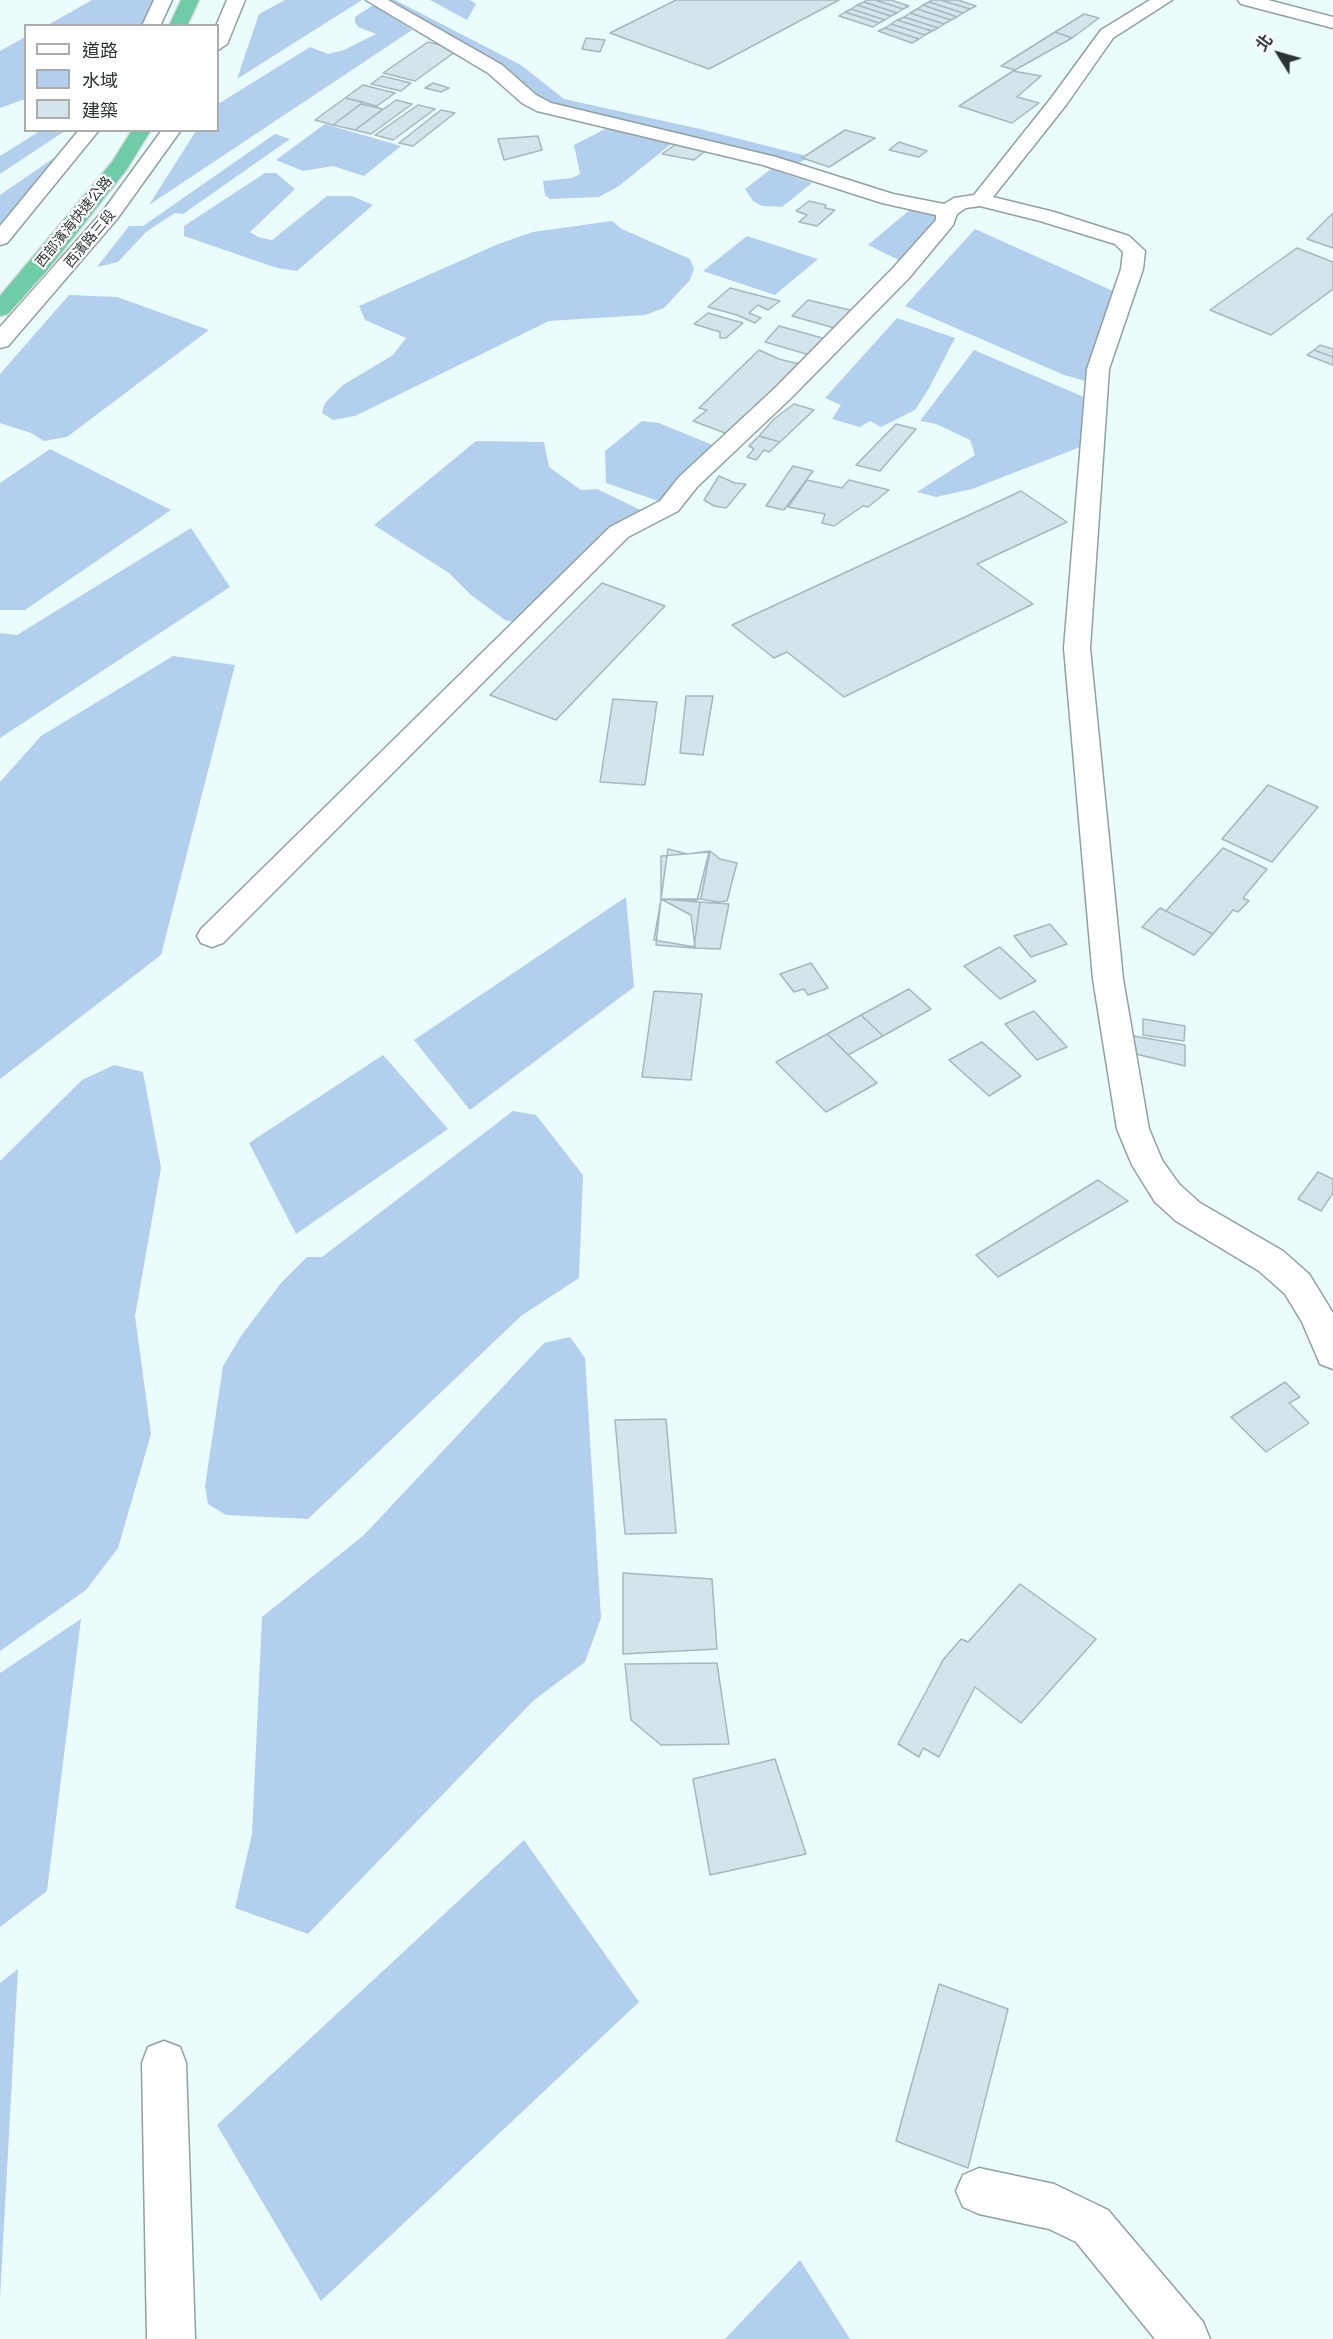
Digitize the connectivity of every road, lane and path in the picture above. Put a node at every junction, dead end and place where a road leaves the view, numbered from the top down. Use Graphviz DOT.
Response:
graph roads {
  1 [pos="163,0"];
  2 [pos="190,0"];
  3 [pos="236,0"];
  4 [pos="375,0"];
  5 [pos="1163,0"];
  6 [pos="1247,0"];
  7 [pos="1333,23"];
  8 [pos="152,24"];
  9 [pos="179,24"];
  10 [pos="219,42"];
  11 [pos="88,132"];
  12 [pos="141,132"];
  13 [pos="171,132"];
  14 [pos="78,185"];
  15 [pos="980,200"];
  16 [pos="947,211"];
  17 [pos="38,235"];
  18 [pos="0,238"];
  19 [pos="0,309"];
  20 [pos="0,341"];
  21 [pos="212,936"];
  22 [pos="1333,1354"];
  23 [pos="164,2063"];
  24 [pos="979,2191"];
  25 [pos="171,2339"];
  26 [pos="1186,2339"];
  1 -- 8 [label="street"];
  2 -- 9 [label="highway"];
  3 -- 10 [label="street"];
  4 -- 16 [label="street"];
  5 -- 15 [label="street"];
  6 -- 7 [label="street"];
  11 -- 18 [label="street"];
  12 -- 19 [label="highway, 西部濱海快速公路"];
  13 -- 20 [label="street, 西濱路三段"];
  14 -- 17 [label="highway, 西部濱海快速公路"];
  15 -- 16 [label="street"];
  15 -- 22 [label="street"];
  16 -- 21 [label="street"];
  23 -- 25 [label="street"];
  24 -- 26 [label="street"];
}
